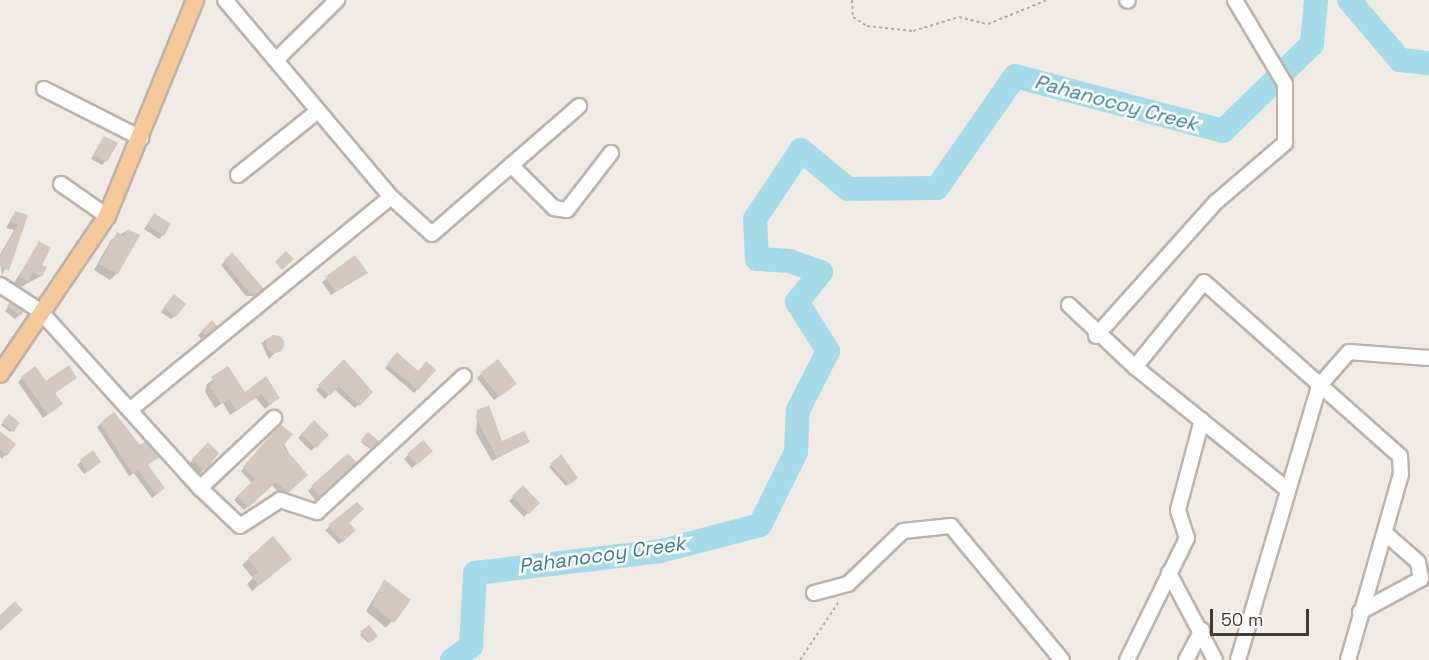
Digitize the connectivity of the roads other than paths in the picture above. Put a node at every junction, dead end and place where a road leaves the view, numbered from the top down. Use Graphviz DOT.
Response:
graph roads {
  1 [pos="195,0"];
  2 [pos="225,0"];
  3 [pos="337,0"];
  4 [pos="1235,0"];
  5 [pos="276,60"];
  6 [pos="44,88"];
  7 [pos="579,106"];
  8 [pos="318,111"];
  9 [pos="141,138"];
  10 [pos="611,153"];
  11 [pos="512,165"];
  12 [pos="238,175"];
  13 [pos="60,184"];
  14 [pos="391,197"];
  15 [pos="107,216"];
  16 [pos="0,285"];
  17 [pos="1069,305"];
  18 [pos="40,311"];
  19 [pos="1096,336"];
  20 [pos="1429,358"];
  21 [pos="1135,367"];
  22 [pos="0,374"];
  23 [pos="464,376"];
  24 [pos="1319,386"];
  25 [pos="131,409"];
  26 [pos="274,418"];
  27 [pos="1202,420"];
  28 [pos="200,488"];
  29 [pos="1287,489"];
  30 [pos="1385,533"];
  31 [pos="1169,573"];
  32 [pos="814,593"];
  33 [pos="1360,612"];
  34 [pos="1202,630"];
  35 [pos="1062,660"];
  36 [pos="1127,660"];
  37 [pos="1186,660"];
  38 [pos="1215,660"];
  39 [pos="1238,660"];
  40 [pos="1348,660"];
  1 -- 9 [label="main road"];
  2 -- 5 [label="street"];
  3 -- 5 [label="street"];
  4 -- 19 [label="street"];
  5 -- 8 [label="street"];
  6 -- 9 [label="street"];
  7 -- 11 [label="street"];
  8 -- 12 [label="street"];
  8 -- 14 [label="street"];
  9 -- 15 [label="main road"];
  10 -- 11 [label="street"];
  11 -- 14 [label="street"];
  13 -- 15 [label="street"];
  14 -- 25 [label="street"];
  15 -- 18 [label="main road"];
  16 -- 18 [label="street"];
  17 -- 19 [label="street"];
  18 -- 22 [label="main road"];
  18 -- 25 [label="street"];
  19 -- 21 [label="street"];
  20 -- 24 [label="street"];
  21 -- 24 [label="street"];
  21 -- 27 [label="street"];
  23 -- 28 [label="street"];
  24 -- 29 [label="street"];
  24 -- 30 [label="street"];
  25 -- 28 [label="street"];
  26 -- 28 [label="street"];
  27 -- 29 [label="street"];
  27 -- 31 [label="street"];
  29 -- 39 [label="street"];
  30 -- 33 [label="street"];
  30 -- 33 [label="street"];
  31 -- 34 [label="street"];
  31 -- 36 [label="street"];
  32 -- 35 [label="street"];
  33 -- 40 [label="street"];
  34 -- 37 [label="street"];
  34 -- 38 [label="street"];
}
